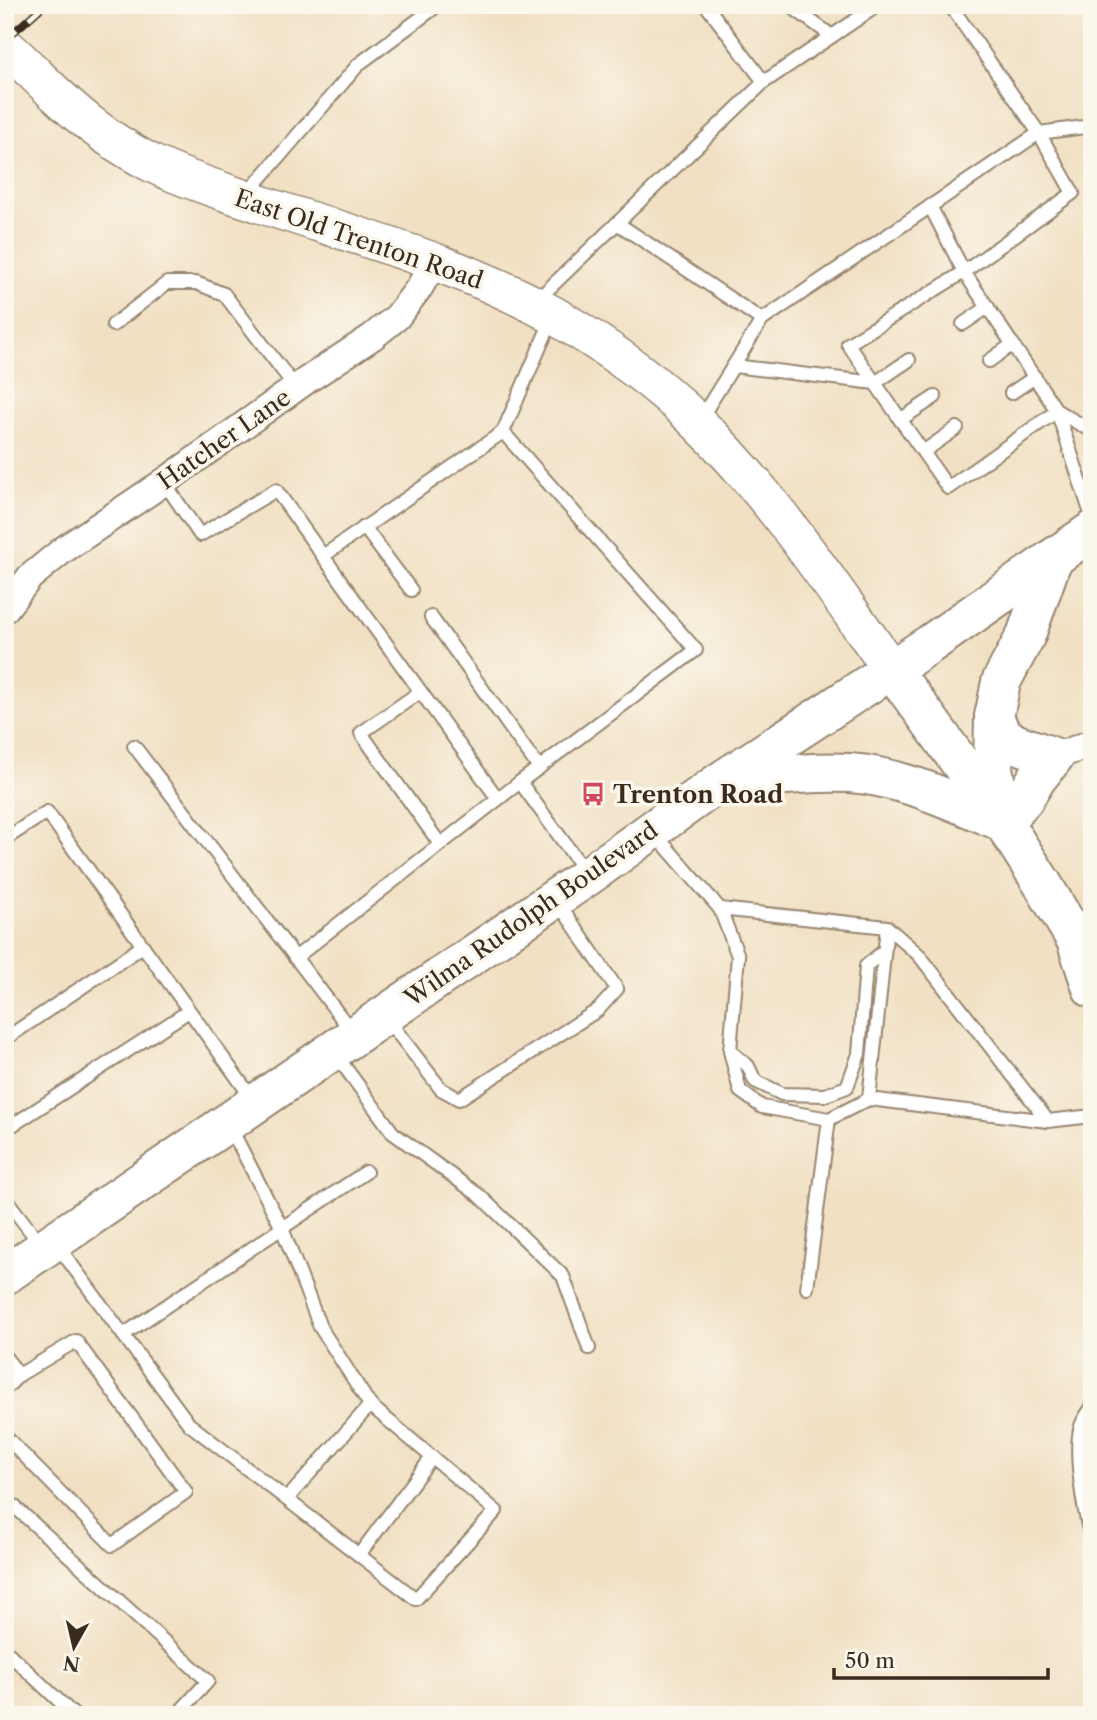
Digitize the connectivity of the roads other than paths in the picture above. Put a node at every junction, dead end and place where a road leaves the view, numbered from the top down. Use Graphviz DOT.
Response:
graph roads {
  1 [pos="438,5"];
  2 [pos="706,5"];
  3 [pos="801,5"];
  4 [pos="878,5"];
  5 [pos="950,5"];
  6 [pos="832,36"];
  7 [pos="5,46"];
  8 [pos="764,82"];
  9 [pos="1092,126"];
  10 [pos="1039,133"];
  11 [pos="244,198"];
  12 [pos="930,206"];
  13 [pos="617,223"];
  14 [pos="435,261"];
  15 [pos="964,272"];
  16 [pos="988,307"];
  17 [pos="543,310"];
  18 [pos="762,320"];
  19 [pos="963,324"];
  20 [pos="113,325"];
  21 [pos="1013,344"];
  22 [pos="909,360"];
  23 [pos="989,361"];
  24 [pos="734,366"];
  25 [pos="1035,377"];
  26 [pos="875,383"];
  27 [pos="296,388"];
  28 [pos="1011,393"];
  29 [pos="936,397"];
  30 [pos="1058,411"];
  31 [pos="900,420"];
  32 [pos="698,423"];
  33 [pos="957,428"];
  34 [pos="1092,431"];
  35 [pos="503,432"];
  36 [pos="923,452"];
  37 [pos="164,482"];
  38 [pos="1092,517"];
  39 [pos="364,527"];
  40 [pos="1092,531"];
  41 [pos="323,556"];
  42 [pos="1053,558"];
  43 [pos="411,590"];
  44 [pos="5,609"];
  45 [pos="431,617"];
  46 [pos="891,669"];
  47 [pos="420,692"];
  48 [pos="993,717"];
  49 [pos="1092,743"];
  50 [pos="134,746"];
  51 [pos="1054,757"];
  52 [pos="539,768"];
  53 [pos="721,781"];
  54 [pos="520,782"];
  55 [pos="498,799"];
  56 [pos="1003,822"];
  57 [pos="652,831"];
  58 [pos="5,839"];
  59 [pos="440,844"];
  60 [pos="588,876"];
  61 [pos="555,898"];
  62 [pos="720,909"];
  63 [pos="887,927"];
  64 [pos="143,946"];
  65 [pos="884,951"];
  66 [pos="295,958"];
  67 [pos="1092,988"];
  68 [pos="189,1011"];
  69 [pos="357,1034"];
  70 [pos="5,1039"];
  71 [pos="730,1051"];
  72 [pos="869,1099"];
  73 [pos="242,1114"];
  74 [pos="1092,1115"];
  75 [pos="830,1119"];
  76 [pos="1048,1121"];
  77 [pos="5,1129"];
  78 [pos="366,1172"];
  79 [pos="5,1198"];
  80 [pos="282,1228"];
  81 [pos="49,1245"];
  82 [pos="5,1275"];
  83 [pos="807,1288"];
  84 [pos="123,1335"];
  85 [pos="589,1348"];
  86 [pos="5,1357"];
  87 [pos="19,1375"];
  88 [pos="5,1389"];
  89 [pos="370,1405"];
  90 [pos="1092,1407"];
  91 [pos="5,1436"];
  92 [pos="432,1457"];
  93 [pos="5,1498"];
  94 [pos="1088,1498"];
  95 [pos="286,1499"];
  96 [pos="1092,1540"];
  97 [pos="359,1555"];
  98 [pos="5,1650"];
  99 [pos="74,1715"];
  100 [pos="177,1715"];
  1 -- 11 [label="lane"];
  2 -- 8 [label="lane"];
  3 -- 6 [label="lane"];
  4 -- 6 [label="lane"];
  5 -- 10 [label="lane"];
  6 -- 8 [label="lane"];
  7 -- 11 [label="street, East Old Trenton Road"];
  8 -- 13 [label="lane"];
  9 -- 10 [label="lane"];
  10 -- 12 [label="lane"];
  10 -- 15 [label="lane"];
  11 -- 14 [label="street, East Old Trenton Road"];
  12 -- 15 [label="lane"];
  12 -- 18 [label="lane"];
  13 -- 17 [label="lane"];
  13 -- 18 [label="lane"];
  14 -- 17 [label="street, East Old Trenton Road"];
  14 -- 27 [label="street, Hatcher Lane"];
  15 -- 16 [label="lane"];
  15 -- 26 [label="lane"];
  16 -- 19 [label="lane"];
  16 -- 21 [label="lane"];
  17 -- 32 [label="street, East Old Trenton Road"];
  17 -- 35 [label="lane"];
  18 -- 24 [label="lane"];
  20 -- 27 [label="lane"];
  21 -- 23 [label="lane"];
  21 -- 25 [label="lane"];
  22 -- 26 [label="lane"];
  24 -- 26 [label="lane"];
  24 -- 32 [label="lane"];
  25 -- 28 [label="lane"];
  25 -- 30 [label="lane"];
  26 -- 31 [label="lane"];
  27 -- 37 [label="street, Hatcher Lane"];
  29 -- 31 [label="lane"];
  30 -- 34 [label="lane"];
  30 -- 36 [label="lane"];
  30 -- 38 [label="lane"];
  31 -- 36 [label="lane"];
  32 -- 46 [label="street, East Old Trenton Road"];
  33 -- 36 [label="lane"];
  35 -- 39 [label="lane"];
  35 -- 52 [label="lane"];
  37 -- 41 [label="lane"];
  37 -- 44 [label="street, Hatcher Lane"];
  39 -- 41 [label="lane"];
  39 -- 43 [label="lane"];
  40 -- 42 [label="main road, Wilma Rudolph Boulevard"];
  41 -- 47 [label="lane"];
  42 -- 46 [label="main road, Wilma Rudolph Boulevard"];
  42 -- 48 [label="main road"];
  45 -- 52 [label="lane"];
  46 -- 53 [label="main road, Wilma Rudolph Boulevard"];
  46 -- 56 [label="main road"];
  47 -- 55 [label="lane"];
  47 -- 59 [label="lane"];
  48 -- 51 [label="main road"];
  48 -- 56 [label="main road"];
  49 -- 51 [label="street"];
  50 -- 66 [label="lane"];
  51 -- 56 [label="main road"];
  52 -- 54 [label="lane"];
  53 -- 56 [label="main road"];
  53 -- 57 [label="main road, Wilma Rudolph Boulevard"];
  54 -- 55 [label="lane"];
  54 -- 60 [label="lane"];
  55 -- 59 [label="lane"];
  56 -- 67 [label="main road"];
  57 -- 60 [label="main road, Wilma Rudolph Boulevard"];
  57 -- 62 [label="lane"];
  58 -- 64 [label="lane"];
  59 -- 66 [label="lane"];
  60 -- 61 [label="main road, Wilma Rudolph Boulevard"];
  61 -- 69 [label="main road, Wilma Rudolph Boulevard"];
  61 -- 69 [label="lane"];
  62 -- 63 [label="lane"];
  62 -- 71 [label="lane"];
  63 -- 65 [label="lane"];
  63 -- 76 [label="lane"];
  64 -- 68 [label="lane"];
  64 -- 70 [label="lane"];
  65 -- 71 [label="lane"];
  65 -- 72 [label="lane"];
  66 -- 69 [label="lane"];
  68 -- 73 [label="lane"];
  68 -- 77 [label="lane"];
  69 -- 73 [label="main road, Wilma Rudolph Boulevard"];
  69 -- 85 [label="lane"];
  71 -- 75 [label="lane"];
  72 -- 75 [label="lane"];
  72 -- 76 [label="lane"];
  73 -- 80 [label="lane"];
  73 -- 81 [label="main road, Wilma Rudolph Boulevard"];
  74 -- 76 [label="lane"];
  75 -- 83 [label="lane"];
  78 -- 80 [label="lane"];
  79 -- 81 [label="lane"];
  80 -- 84 [label="lane"];
  80 -- 89 [label="lane"];
  81 -- 82 [label="main road, Wilma Rudolph Boulevard"];
  81 -- 84 [label="lane"];
  84 -- 95 [label="lane"];
  86 -- 87 [label="lane"];
  87 -- 88 [label="lane"];
  87 -- 91 [label="lane"];
  89 -- 92 [label="lane"];
  89 -- 95 [label="lane"];
  90 -- 94 [label="lane"];
  92 -- 97 [label="lane"];
  92 -- 97 [label="lane"];
  93 -- 100 [label="lane"];
  94 -- 96 [label="lane"];
  95 -- 97 [label="lane"];
  98 -- 99 [label="lane"];
}
